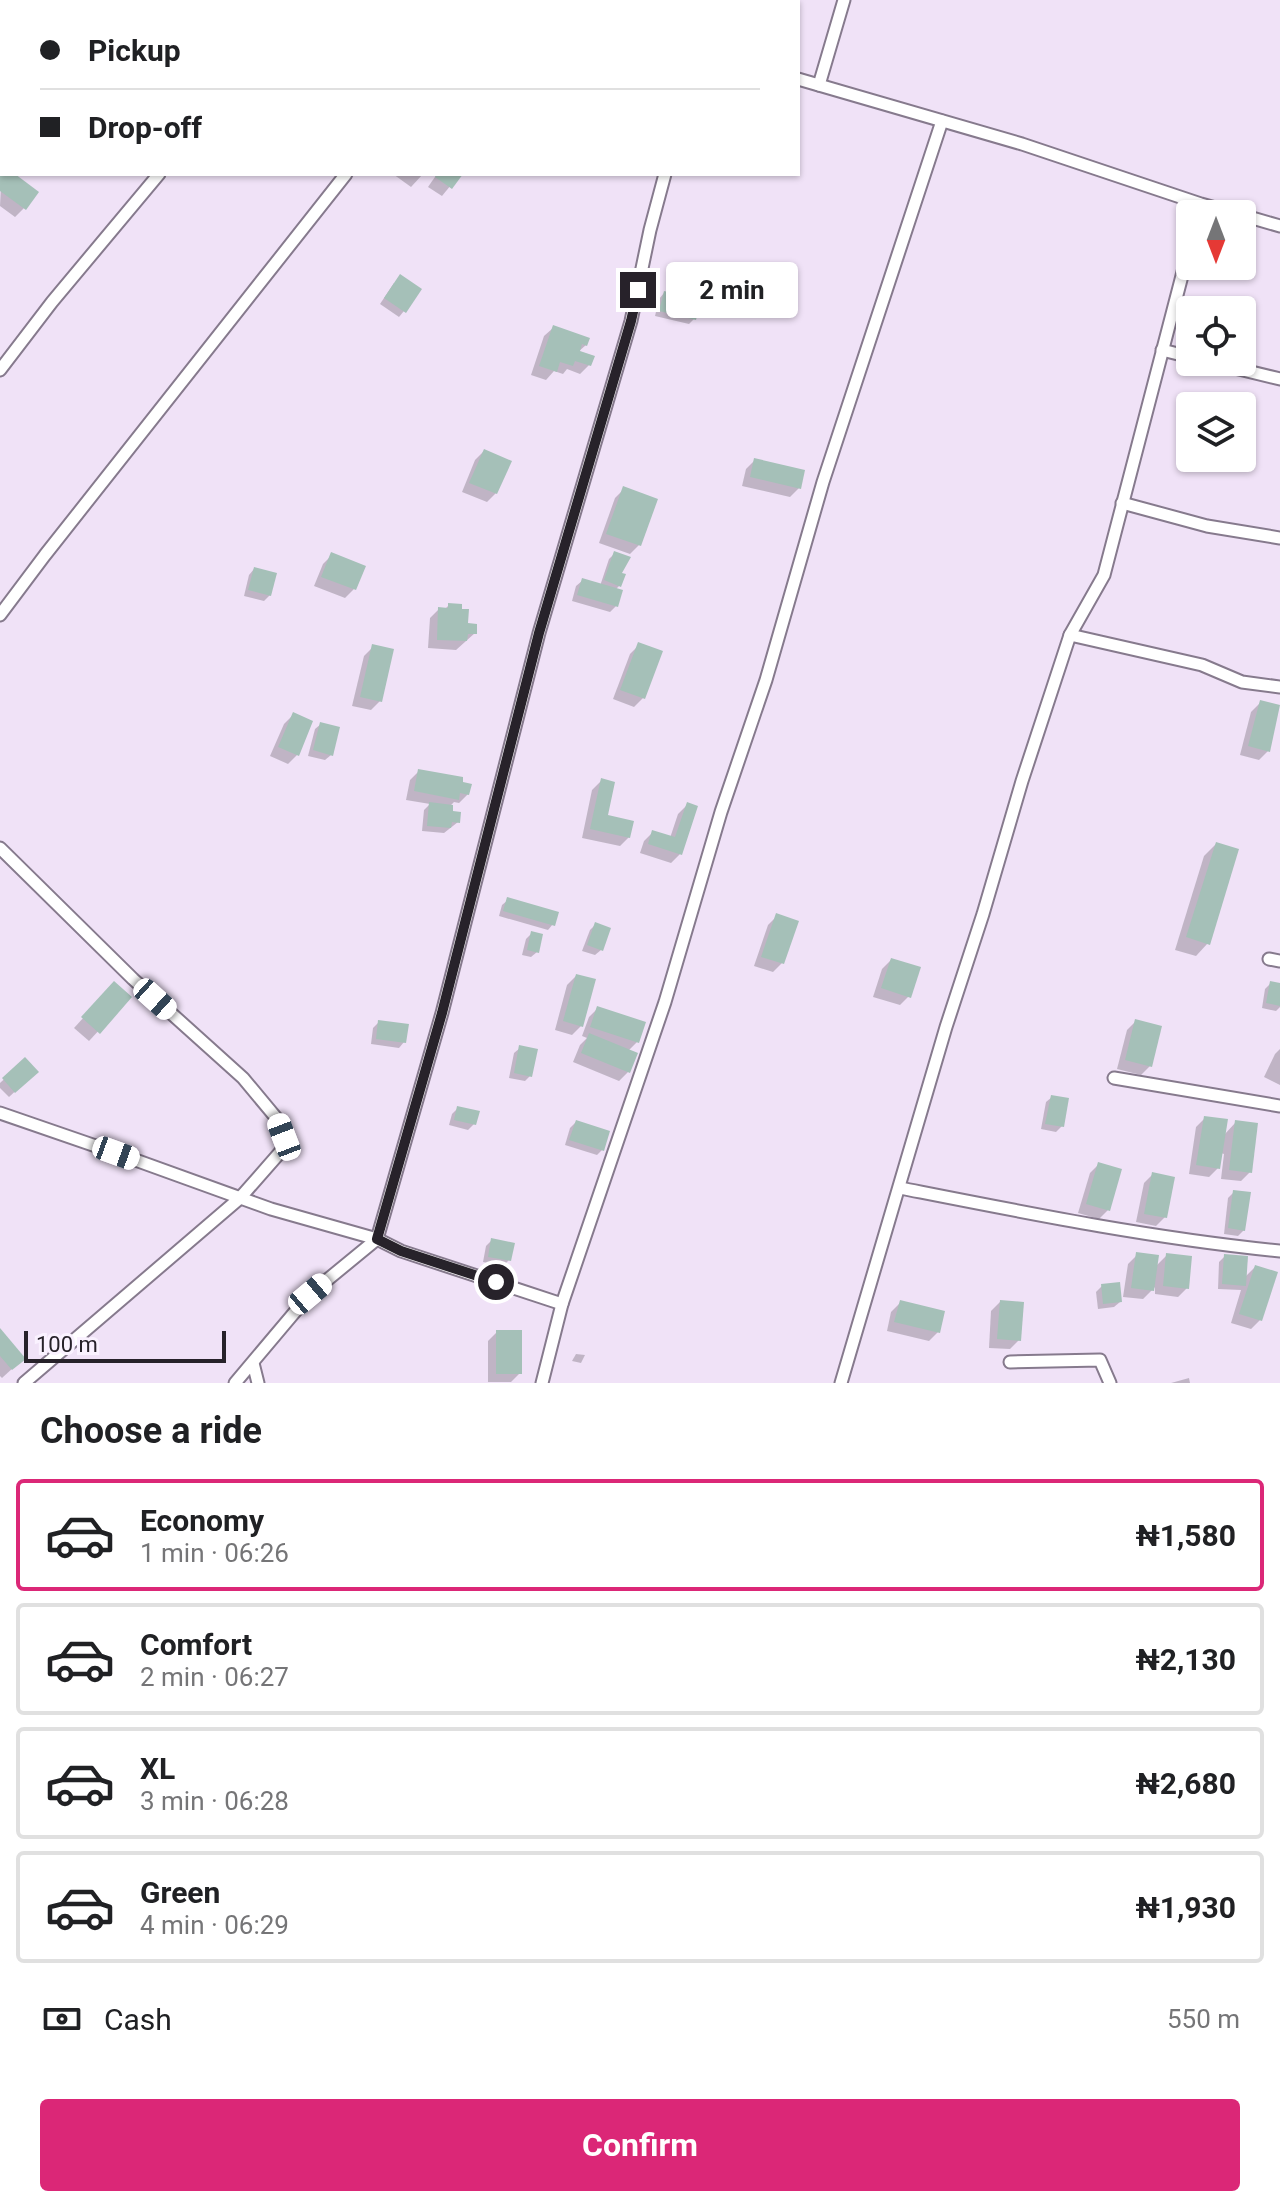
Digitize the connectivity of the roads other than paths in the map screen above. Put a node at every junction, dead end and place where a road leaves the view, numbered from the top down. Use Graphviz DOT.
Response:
graph roads {
  1 [pos="844,0"];
  2 [pos="800,80"];
  3 [pos="819,85"];
  4 [pos="942,121"];
  5 [pos="157,176"];
  6 [pos="344,176"];
  7 [pos="664,176"];
  8 [pos="1176,200"];
  9 [pos="1256,219"];
  10 [pos="1280,226"];
  11 [pos="1181,280"];
  12 [pos="1162,350"];
  13 [pos="1176,354"];
  14 [pos="0,370"];
  15 [pos="1256,373"];
  16 [pos="1280,379"];
  17 [pos="1122,503"];
  18 [pos="1280,538"];
  19 [pos="0,615"];
  20 [pos="1070,635"];
  21 [pos="1280,687"];
  22 [pos="0,848"];
  23 [pos="1114,1078"];
  24 [pos="1280,1106"];
  25 [pos="0,1113"];
  26 [pos="900,1188"];
  27 [pos="240,1198"];
  28 [pos="377,1239"];
  29 [pos="1280,1251"];
  30 [pos="562,1304"];
  31 [pos="1010,1362"];
  32 [pos="253,1363"];
  33 [pos="24,1383"];
  34 [pos="235,1383"];
  35 [pos="258,1383"];
  36 [pos="542,1383"];
  37 [pos="841,1383"];
  38 [pos="1110,1383"];
  1 -- 3 [label="street"];
  2 -- 3 [label="street"];
  3 -- 4 [label="street"];
  4 -- 8 [label="street"];
  4 -- 30 [label="street"];
  5 -- 14 [label="street"];
  6 -- 19 [label="street"];
  7 -- 28 [label="street"];
  9 -- 10 [label="street"];
  11 -- 12 [label="street"];
  12 -- 13 [label="street"];
  12 -- 17 [label="street"];
  15 -- 16 [label="street"];
  17 -- 18 [label="street"];
  17 -- 20 [label="street"];
  20 -- 21 [label="street"];
  20 -- 26 [label="street"];
  22 -- 27 [label="street"];
  23 -- 24 [label="street"];
  25 -- 27 [label="street"];
  26 -- 29 [label="street"];
  26 -- 37 [label="street"];
  27 -- 28 [label="street"];
  27 -- 33 [label="street"];
  28 -- 30 [label="street"];
  28 -- 32 [label="street"];
  30 -- 36 [label="street"];
  31 -- 38 [label="street"];
  32 -- 34 [label="street"];
  32 -- 35 [label="street"];
}
